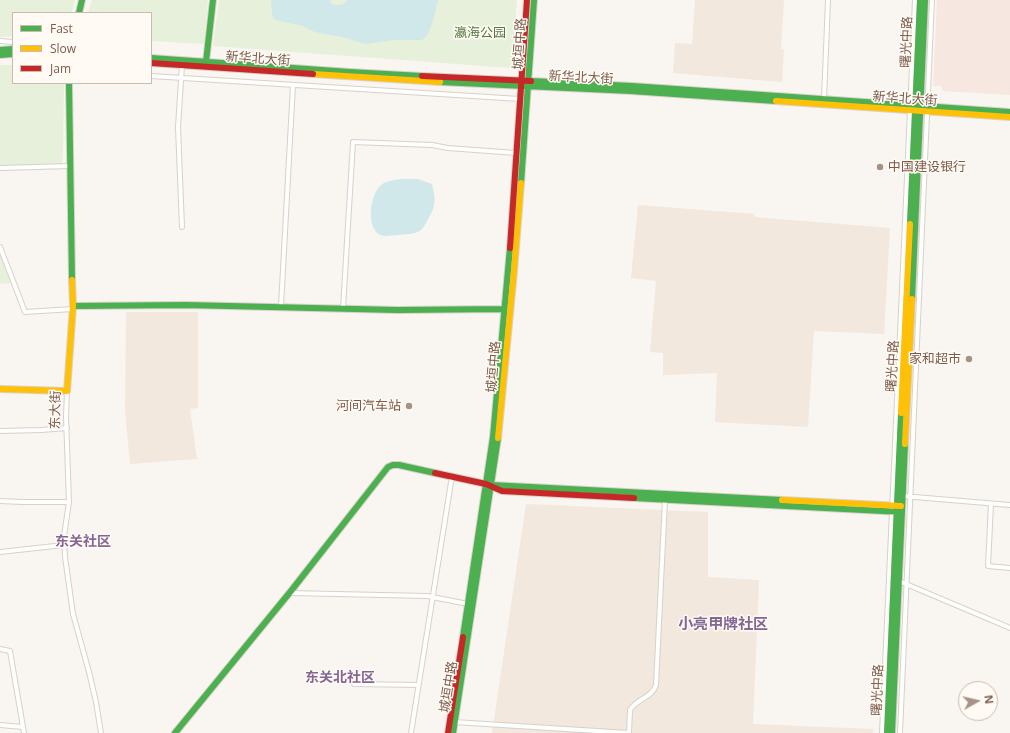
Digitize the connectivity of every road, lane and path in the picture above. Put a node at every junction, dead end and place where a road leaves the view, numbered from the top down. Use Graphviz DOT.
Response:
graph roads {
  1 [pos="82,0"];
  2 [pos="213,0"];
  3 [pos="527,0"];
  4 [pos="534,0"];
  5 [pos="828,0"];
  6 [pos="915,0"];
  7 [pos="920,0"];
  8 [pos="925,0"];
  9 [pos="932,0"];
  10 [pos="79,12"];
  11 [pos="0,41"];
  12 [pos="12,42"];
  13 [pos="12,49"];
  14 [pos="0,50"];
  15 [pos="12,54"];
  16 [pos="0,55"];
  17 [pos="152,58"];
  18 [pos="206,62"];
  19 [pos="152,63"];
  20 [pos="182,65"];
  21 [pos="152,76"];
  22 [pos="181,78"];
  23 [pos="524,83"];
  24 [pos="69,84"];
  25 [pos="293,85"];
  26 [pos="520,99"];
  27 [pos="824,99"];
  28 [pos="918,108"];
  29 [pos="1010,112"];
  30 [pos="1010,117"];
  31 [pos="516,153"];
  32 [pos="70,166"];
  33 [pos="0,168"];
  34 [pos="182,227"];
  35 [pos="0,247"];
  36 [pos="281,306"];
  37 [pos="73,308"];
  38 [pos="343,308"];
  39 [pos="504,309"];
  40 [pos="0,389"];
  41 [pos="67,391"];
  42 [pos="66,428"];
  43 [pos="0,430"];
  44 [pos="452,476"];
  45 [pos="489,484"];
  46 [pos="903,496"];
  47 [pos="910,496"];
  48 [pos="664,500"];
  49 [pos="0,501"];
  50 [pos="69,502"];
  51 [pos="990,504"];
  52 [pos="1010,505"];
  53 [pos="897,509"];
  54 [pos="64,545"];
  55 [pos="0,552"];
  56 [pos="1010,568"];
  57 [pos="899,581"];
  58 [pos="906,584"];
  59 [pos="290,593"];
  60 [pos="432,597"];
  61 [pos="468,604"];
  62 [pos="1010,628"];
  63 [pos="0,649"];
  64 [pos="354,684"];
  65 [pos="418,685"];
  66 [pos="454,722"];
  67 [pos="0,725"];
  68 [pos="23,727"];
  69 [pos="24,733"];
  70 [pos="101,733"];
  71 [pos="176,733"];
  72 [pos="411,733"];
  73 [pos="448,733"];
  74 [pos="453,733"];
  75 [pos="629,733"];
  76 [pos="882,733"];
  77 [pos="887,733"];
  78 [pos="892,733"];
  79 [pos="900,733"];
  1 -- 10 [label="main road"];
  2 -- 18 [label="main road"];
  3 -- 23 [label="main road, 城垣中路"];
  4 -- 23 [label="main road, 城垣中路"];
  5 -- 27 [label="street"];
  6 -- 28 [label="street"];
  7 -- 28 [label="main road, 曙光中路"];
  8 -- 28 [label="main road, 曙光中路"];
  9 -- 28 [label="street"];
  11 -- 12 [label="street"];
  13 -- 14 [label="main road"];
  15 -- 16 [label="main road"];
  17 -- 18 [label="main road, 新华北大街"];
  18 -- 23 [label="main road, 新华北大街"];
  19 -- 20 [label="main road, 新华北大街"];
  20 -- 22 [label="street"];
  20 -- 23 [label="main road, 新华北大街"];
  21 -- 22 [label="street"];
  22 -- 25 [label="street"];
  22 -- 34 [label="street"];
  23 -- 26 [label="main road, 城垣中路"];
  23 -- 27 [label="main road, 新华北大街"];
  23 -- 28 [label="main road, 新华北大街"];
  23 -- 45 [label="main road, 城垣中路"];
  24 -- 32 [label="main road, 东大街"];
  25 -- 26 [label="street"];
  25 -- 36 [label="street"];
  26 -- 31 [label="main road, 城垣中路"];
  27 -- 28 [label="main road, 新华北大街"];
  28 -- 29 [label="main road, 新华北大街"];
  28 -- 30 [label="main road, 新华北大街"];
  28 -- 46 [label="main road, 曙光中路"];
  28 -- 47 [label="street"];
  28 -- 53 [label="main road, 曙光中路"];
  31 -- 38 [label="street"];
  31 -- 39 [label="main road, 城垣中路"];
  32 -- 33 [label="street"];
  32 -- 37 [label="main road, 东大街"];
  35 -- 37 [label="street"];
  36 -- 37 [label="main road"];
  36 -- 38 [label="main road"];
  37 -- 41 [label="main road, 东大街"];
  38 -- 39 [label="main road"];
  39 -- 45 [label="main road, 城垣中路"];
  40 -- 41 [label="main road"];
  41 -- 42 [label="street, 东大街"];
  42 -- 43 [label="street"];
  42 -- 50 [label="street, 东大街"];
  44 -- 45 [label="main road"];
  44 -- 59 [label="main road"];
  44 -- 60 [label="street"];
  45 -- 48 [label="main road"];
  45 -- 53 [label="main road"];
  45 -- 61 [label="main road, 城垣中路"];
  45 -- 66 [label="main road, 城垣中路"];
  46 -- 47 [label="street"];
  46 -- 53 [label="main road, 曙光中路"];
  47 -- 51 [label="street"];
  47 -- 58 [label="street"];
  48 -- 53 [label="main road"];
  48 -- 75 [label="street"];
  49 -- 50 [label="street"];
  50 -- 54 [label="street, 东大街"];
  51 -- 52 [label="street"];
  51 -- 56 [label="street"];
  53 -- 57 [label="main road, 曙光中路"];
  53 -- 76 [label="street"];
  53 -- 77 [label="main road, 曙光中路"];
  54 -- 55 [label="street"];
  54 -- 70 [label="street, 东大街"];
  57 -- 58 [label="street"];
  57 -- 78 [label="main road, 曙光中路"];
  58 -- 62 [label="street"];
  58 -- 79 [label="street"];
  59 -- 60 [label="street"];
  59 -- 71 [label="main road"];
  60 -- 61 [label="street"];
  60 -- 65 [label="street"];
  61 -- 73 [label="main road, 城垣中路"];
  63 -- 68 [label="street"];
  64 -- 65 [label="street"];
  65 -- 72 [label="street"];
  66 -- 74 [label="main road, 城垣中路"];
  66 -- 75 [label="street"];
  67 -- 68 [label="street"];
  68 -- 69 [label="street"];
}
